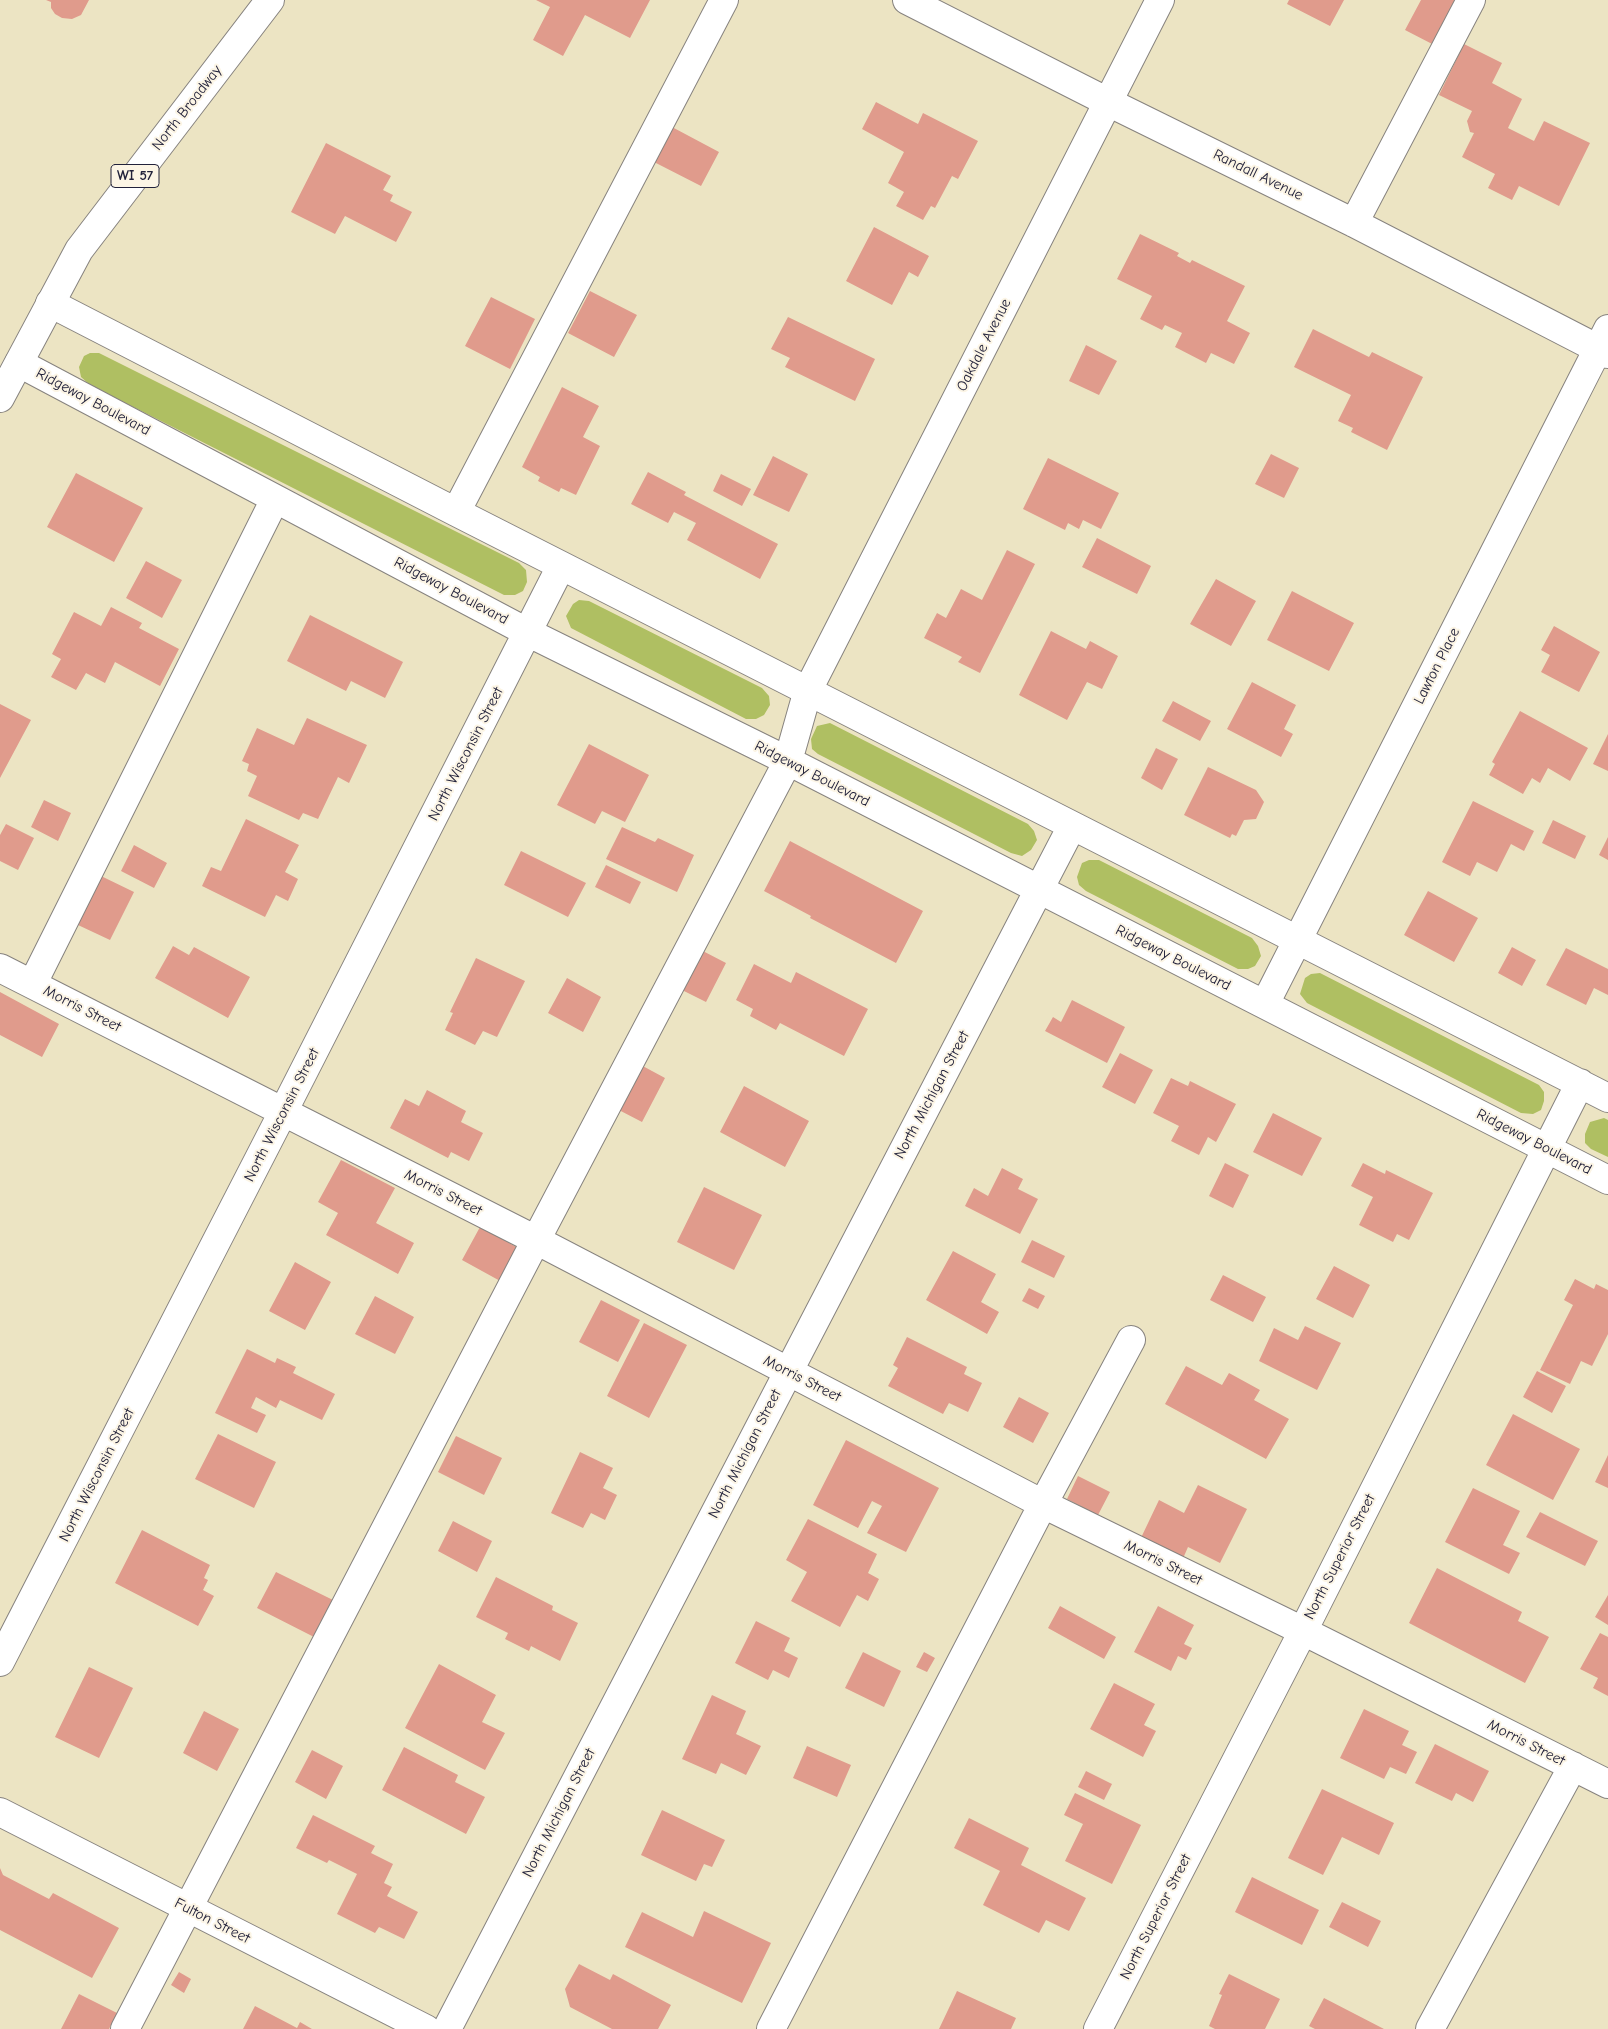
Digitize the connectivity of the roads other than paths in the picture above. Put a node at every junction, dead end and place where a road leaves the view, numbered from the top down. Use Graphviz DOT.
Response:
graph roads {
  1 [pos="270,0"];
  2 [pos="724,0"];
  3 [pos="907,0"];
  4 [pos="1160,0"];
  5 [pos="1471,0"];
  6 [pos="1108,102"];
  7 [pos="1354,222"];
  8 [pos="50,303"];
  9 [pos="1605,344"];
  10 [pos="19,363"];
  11 [pos="0,398"];
  12 [pos="275,499"];
  13 [pos="456,512"];
  14 [pos="561,566"];
  15 [pos="527,632"];
  16 [pos="808,690"];
  17 [pos="788,761"];
  18 [pos="1072,826"];
  19 [pos="1039,890"];
  20 [pos="1298,940"];
  21 [pos="0,968"];
  22 [pos="33,984"];
  23 [pos="1265,1004"];
  24 [pos="1580,1083"];
  25 [pos="1608,1098"];
  26 [pos="284,1112"];
  27 [pos="1547,1150"];
  28 [pos="1608,1180"];
  29 [pos="536,1240"];
  30 [pos="1131,1340"];
  31 [pos="788,1372"];
  32 [pos="1043,1504"];
  33 [pos="1303,1631"];
  34 [pos="0,1662"];
  35 [pos="1573,1766"];
  36 [pos="1608,1784"];
  37 [pos="0,1812"];
  38 [pos="187,1909"];
  39 [pos="125,2029"];
  40 [pos="426,2029"];
  41 [pos="447,2029"];
  42 [pos="771,2029"];
  43 [pos="1098,2029"];
  44 [pos="1430,2029"];
  1 -- 8 [label="street, North Broadway / WI 57"];
  2 -- 13 [label="street"];
  3 -- 6 [label="street, Randall Avenue"];
  4 -- 6 [label="street, Oakdale Avenue"];
  5 -- 7 [label="street"];
  6 -- 7 [label="street, Randall Avenue"];
  6 -- 16 [label="street, Oakdale Avenue"];
  7 -- 9 [label="street, Randall Avenue"];
  8 -- 10 [label="street, North Broadway / WI 57"];
  8 -- 13 [label="street"];
  9 -- 20 [label="street, Lawton Place"];
  10 -- 11 [label="street, North Broadway / WI 57"];
  10 -- 12 [label="street, Ridgeway Boulevard"];
  12 -- 15 [label="street, Ridgeway Boulevard"];
  12 -- 22 [label="street"];
  13 -- 14 [label="street"];
  14 -- 15 [label="street, North Wisconsin Street"];
  14 -- 16 [label="street"];
  15 -- 17 [label="street, Ridgeway Boulevard"];
  15 -- 26 [label="street, North Wisconsin Street"];
  16 -- 17 [label="street, Oakdale Avenue"];
  16 -- 18 [label="street"];
  17 -- 19 [label="street, Ridgeway Boulevard"];
  17 -- 29 [label="street, Oakdale Avenue"];
  18 -- 19 [label="street, North Michigan Street"];
  18 -- 20 [label="street"];
  19 -- 23 [label="street, Ridgeway Boulevard"];
  19 -- 31 [label="street, North Michigan Street"];
  20 -- 23 [label="street, Lawton Place"];
  20 -- 24 [label="street"];
  21 -- 22 [label="street, Morris Street"];
  22 -- 26 [label="street, Morris Street"];
  23 -- 27 [label="street, Ridgeway Boulevard"];
  24 -- 25 [label="street"];
  24 -- 27 [label="street, North Superior Street"];
  26 -- 29 [label="street, Morris Street"];
  26 -- 34 [label="street, North Wisconsin Street"];
  27 -- 28 [label="street, Ridgeway Boulevard"];
  27 -- 33 [label="street, North Superior Street"];
  29 -- 31 [label="street, Morris Street"];
  29 -- 38 [label="street, Oakdale Avenue"];
  30 -- 32 [label="street"];
  31 -- 32 [label="street, Morris Street"];
  31 -- 41 [label="street, North Michigan Street"];
  32 -- 33 [label="street, Morris Street"];
  32 -- 42 [label="street"];
  33 -- 35 [label="street, Morris Street"];
  33 -- 43 [label="street, North Superior Street"];
  35 -- 36 [label="street, Morris Street"];
  35 -- 44 [label="street"];
  37 -- 38 [label="street, Fulton Street"];
  38 -- 39 [label="street, Oakdale Avenue"];
  38 -- 40 [label="street, Fulton Street"];
}
